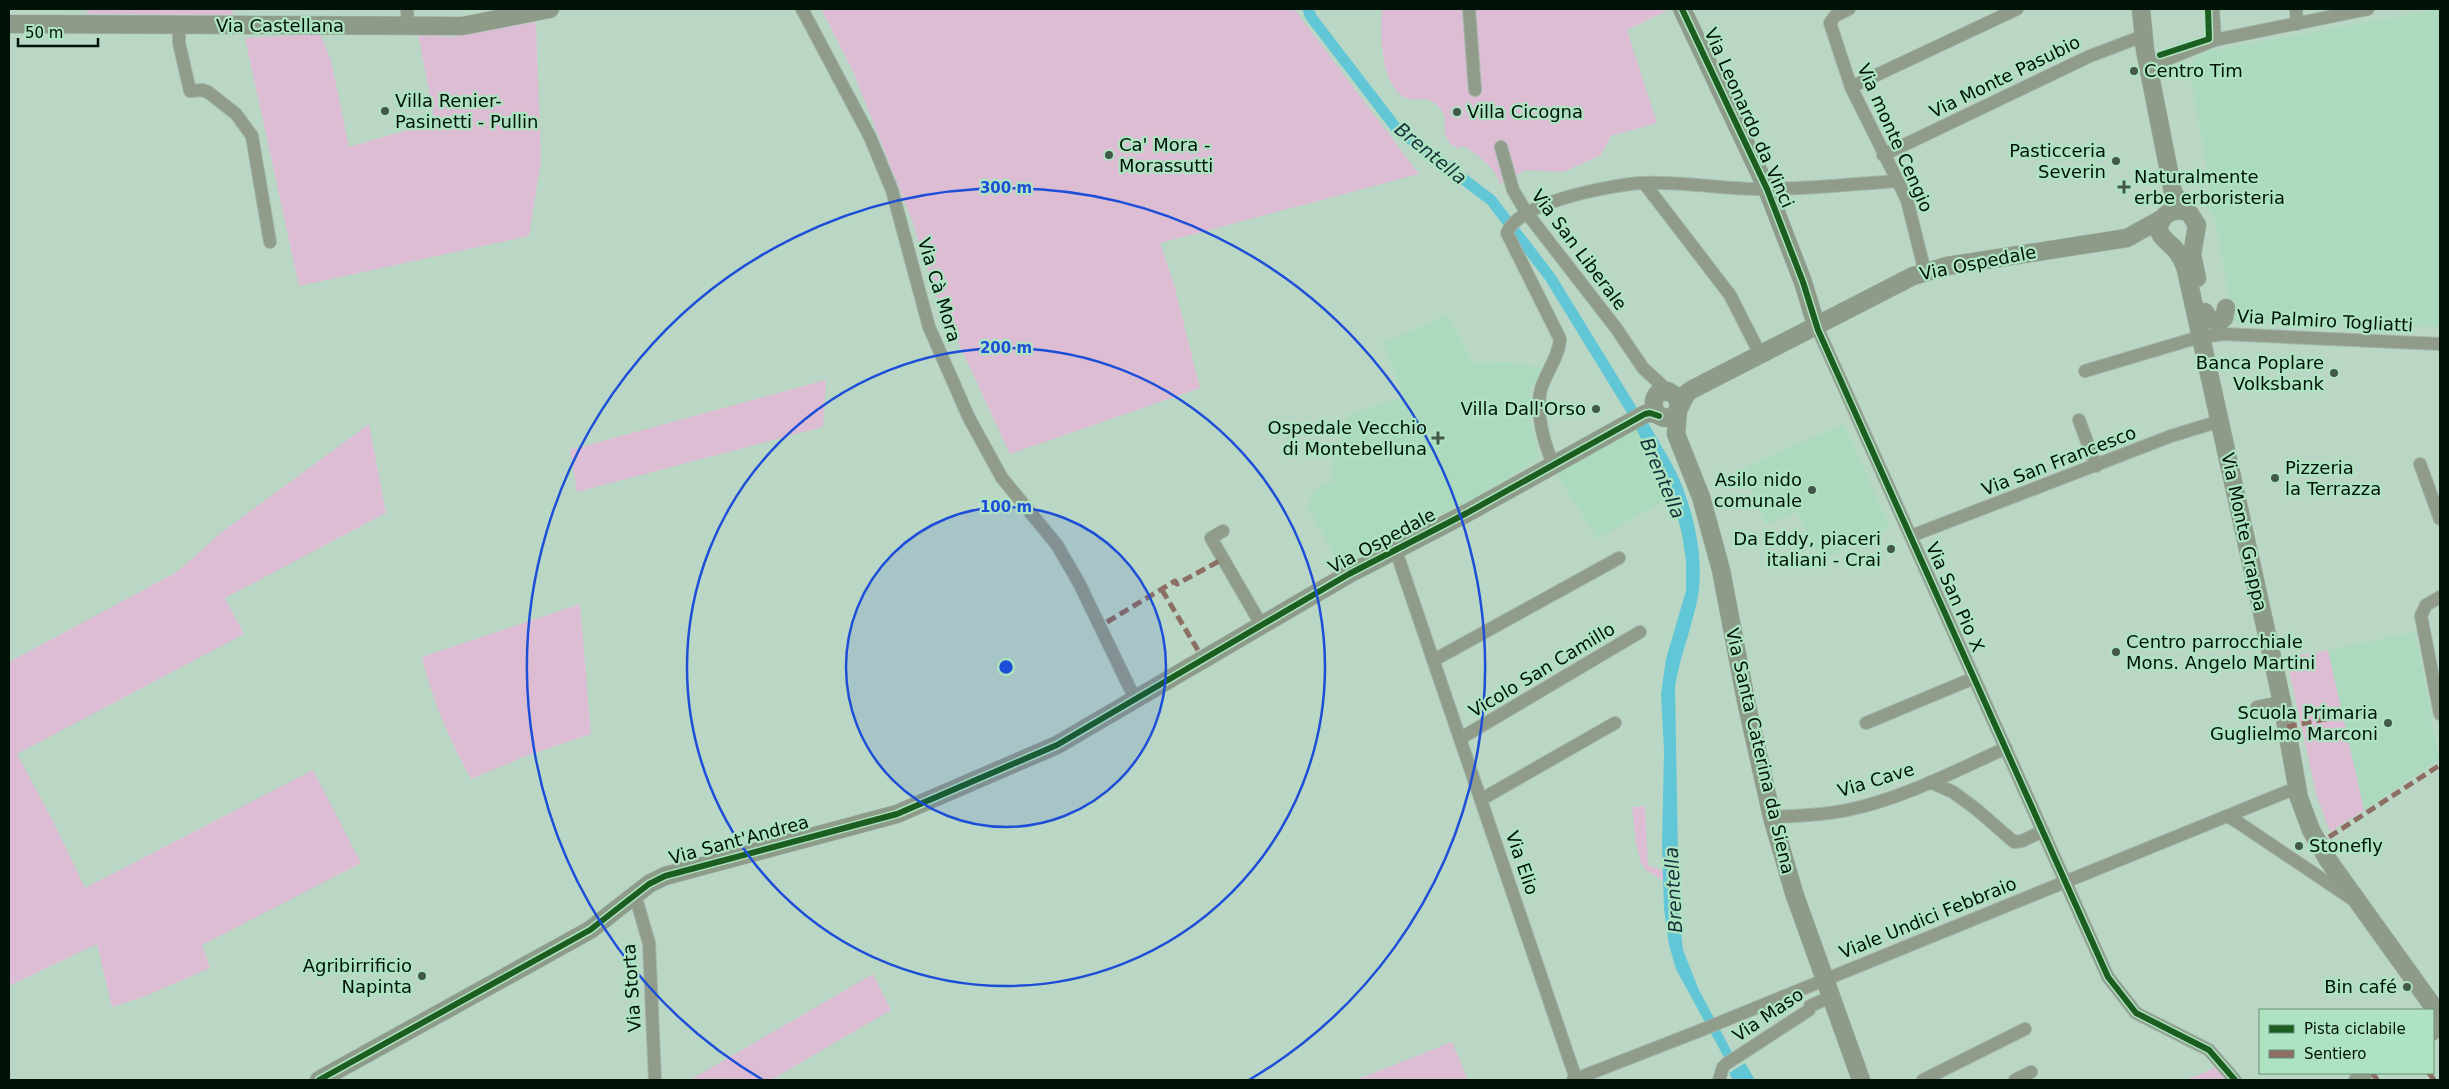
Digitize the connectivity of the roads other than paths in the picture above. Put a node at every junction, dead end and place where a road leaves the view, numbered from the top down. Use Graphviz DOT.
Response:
graph roads {
  1 [pos="550,9"];
  2 [pos="802,9"];
  3 [pos="1469,9"];
  4 [pos="1682,9"];
  5 [pos="1849,9"];
  6 [pos="2017,9"];
  7 [pos="2141,9"];
  8 [pos="2213,9"];
  9 [pos="2296,9"];
  10 [pos="2368,9"];
  11 [pos="408,17"];
  12 [pos="9,24"];
  13 [pos="2297,24"];
  14 [pos="179,26"];
  15 [pos="2143,36"];
  16 [pos="2215,40"];
  17 [pos="2148,67"];
  18 [pos="1851,87"];
  19 [pos="1475,90"];
  20 [pos="1501,147"];
  21 [pos="1883,155"];
  22 [pos="1897,181"];
  23 [pos="1644,183"];
  24 [pos="1767,189"];
  25 [pos="1526,212"];
  26 [pos="2172,214"];
  27 [pos="2133,238"];
  28 [pos="2195,238"];
  29 [pos="270,242"];
  30 [pos="2168,244"];
  31 [pos="1925,272"];
  32 [pos="2226,308"];
  33 [pos="2204,312"];
  34 [pos="1816,325"];
  35 [pos="2239,335"];
  36 [pos="2204,337"];
  37 [pos="2440,344"];
  38 [pos="1760,354"];
  39 [pos="1643,368"];
  40 [pos="2085,370"];
  41 [pos="1674,400"];
  42 [pos="1650,412"];
  43 [pos="2079,420"];
  44 [pos="2220,421"];
  45 [pos="1680,446"];
  46 [pos="1553,464"];
  47 [pos="2420,464"];
  48 [pos="2096,466"];
  49 [pos="2440,520"];
  50 [pos="1223,531"];
  51 [pos="1911,536"];
  52 [pos="1396,551"];
  53 [pos="1619,558"];
  54 [pos="2440,597"];
  55 [pos="1262,626"];
  56 [pos="1640,632"];
  57 [pos="1434,660"];
  58 [pos="1974,678"];
  59 [pos="1136,701"];
  60 [pos="2282,702"];
  61 [pos="2257,707"];
  62 [pos="2440,714"];
  63 [pos="1614,723"];
  64 [pos="1866,723"];
  65 [pos="1461,738"];
  66 [pos="2006,748"];
  67 [pos="1930,782"];
  68 [pos="2297,790"];
  69 [pos="1482,800"];
  70 [pos="2227,816"];
  71 [pos="1772,817"];
  72 [pos="2043,831"];
  73 [pos="2065,881"];
  74 [pos="635,895"];
  75 [pos="2358,903"];
  76 [pos="1824,980"];
  77 [pos="1830,997"];
  78 [pos="2440,1016"];
  79 [pos="2025,1029"];
  80 [pos="2032,1072"];
  81 [pos="2366,1074"];
  82 [pos="319,1080"];
  83 [pos="656,1080"];
  84 [pos="1575,1080"];
  85 [pos="1719,1080"];
  86 [pos="1862,1080"];
  87 [pos="1922,1080"];
  88 [pos="2015,1080"];
  89 [pos="2235,1080"];
  90 [pos="2355,1080"];
  1 -- 11 [label="street, Via Castellana"];
  2 -- 59 [label="street, Via Cà Mora"];
  3 -- 19 [label="street"];
  4 -- 24 [label="street, Via Leonardo da Vinci"];
  5 -- 18 [label="street, Via monte Cengio"];
  6 -- 18 [label="street"];
  7 -- 15 [label="street, Via Monte Grappa"];
  8 -- 16 [label="street"];
  9 -- 13 [label="street"];
  10 -- 13 [label="street"];
  11 -- 14 [label="street, Via Castellana"];
  12 -- 14 [label="street, Via Castellana"];
  13 -- 16 [label="street"];
  14 -- 29 [label="street"];
  15 -- 17 [label="street, Via Monte Grappa"];
  15 -- 21 [label="street, Via Monte Pasubio"];
  16 -- 17 [label="street"];
  17 -- 26 [label="street, Via Monte Grappa"];
  18 -- 21 [label="street, Via monte Cengio"];
  20 -- 25 [label="street, Via San Liberale"];
  21 -- 22 [label="street, Via monte Cengio"];
  22 -- 24 [label="street"];
  22 -- 31 [label="street, Via monte Cengio"];
  23 -- 24 [label="street"];
  23 -- 25 [label="street"];
  23 -- 38 [label="street"];
  24 -- 34 [label="street, Via Leonardo da Vinci"];
  25 -- 39 [label="street, Via San Liberale"];
  25 -- 46 [label="street"];
  26 -- 27 [label="street, Via Ospedale"];
  26 -- 28 [label="street, Via Monte Grappa"];
  26 -- 30 [label="street, Via Monte Grappa"];
  27 -- 30 [label="street, Via Ospedale"];
  27 -- 31 [label="street, Via Ospedale"];
  28 -- 30 [label="street"];
  28 -- 33 [label="street, Via Monte Grappa"];
  30 -- 36 [label="street, Via Monte Grappa"];
  31 -- 34 [label="street, Via Ospedale"];
  32 -- 33 [label="street"];
  32 -- 35 [label="street"];
  33 -- 36 [label="street, Via Monte Grappa"];
  34 -- 38 [label="street, Via Ospedale"];
  34 -- 51 [label="street, Via San Pio X"];
  35 -- 36 [label="street, Via Palmiro Togliatti"];
  35 -- 37 [label="street, Via Palmiro Togliatti"];
  36 -- 40 [label="street, Via Palmiro Togliatti"];
  36 -- 44 [label="street, Via Monte Grappa"];
  38 -- 41 [label="street, Via Ospedale"];
  39 -- 41 [label="street, Via San Liberale"];
  39 -- 42 [label="street, Via San Liberale"];
  41 -- 42 [label="street, Via Ospedale"];
  41 -- 42 [label="street"];
  41 -- 45 [label="street, Via Santa Caterina da Siena"];
  42 -- 45 [label="street, Via Santa Caterina da Siena"];
  42 -- 46 [label="street, Via Ospedale"];
  43 -- 48 [label="street"];
  44 -- 48 [label="street, Via San Francesco"];
  44 -- 60 [label="street, Via Monte Grappa"];
  45 -- 71 [label="street, Via Santa Caterina da Siena"];
  46 -- 52 [label="street, Via Ospedale"];
  47 -- 49 [label="street"];
  48 -- 51 [label="street, Via San Francesco"];
  50 -- 55 [label="street"];
  51 -- 58 [label="street, Via San Pio X"];
  52 -- 55 [label="street, Via Ospedale"];
  52 -- 57 [label="street, Via Elio"];
  53 -- 57 [label="street"];
  54 -- 62 [label="street"];
  55 -- 59 [label="street, Via Ospedale"];
  56 -- 65 [label="street, Vicolo San Camillo"];
  57 -- 65 [label="street, Via Elio"];
  58 -- 64 [label="street"];
  58 -- 66 [label="street, Via San Pio X"];
  59 -- 74 [label="street, Via Sant'Andrea"];
  60 -- 61 [label="street"];
  60 -- 68 [label="street, Via Monte Grappa"];
  63 -- 69 [label="street"];
  65 -- 69 [label="street, Via Elio"];
  66 -- 67 [label="street, Via Cave"];
  66 -- 72 [label="street, Via San Pio X"];
  67 -- 71 [label="street, Via Cave"];
  67 -- 72 [label="street, Via Cave"];
  68 -- 70 [label="street, Viale Undici Febbraio"];
  68 -- 75 [label="street, Via Monte Grappa"];
  69 -- 84 [label="street, Via Elio"];
  70 -- 73 [label="street, Viale Undici Febbraio"];
  70 -- 75 [label="street"];
  71 -- 76 [label="street, Via Santa Caterina da Siena"];
  72 -- 73 [label="street, Via San Pio X"];
  73 -- 76 [label="street, Viale Undici Febbraio"];
  73 -- 89 [label="street, Via San Pio X"];
  74 -- 82 [label="street, Via Sant'Andrea"];
  74 -- 83 [label="street, Via Storta"];
  75 -- 78 [label="street, Via Monte Grappa"];
  76 -- 77 [label="street, Via Santa Caterina da Siena"];
  76 -- 84 [label="street, Viale Undici Febbraio"];
  77 -- 85 [label="street, Via Maso"];
  77 -- 86 [label="street, Via Santa Caterina da Siena"];
  79 -- 87 [label="street"];
  80 -- 88 [label="street"];
  81 -- 90 [label="street"];
}
